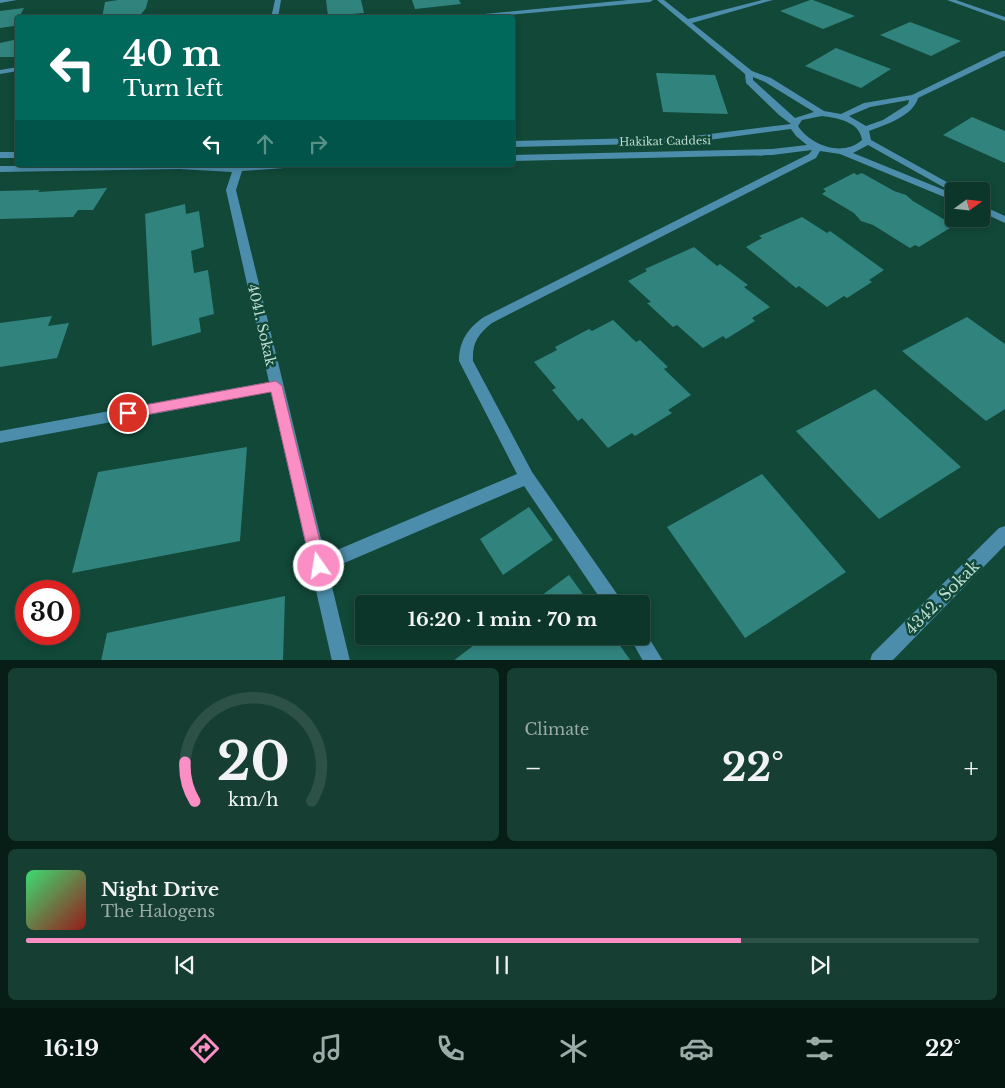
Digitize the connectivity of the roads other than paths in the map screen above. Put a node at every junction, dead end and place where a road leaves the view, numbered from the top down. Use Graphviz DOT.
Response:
graph roads {
  1 [pos="14,0"];
  2 [pos="278,0"];
  3 [pos="650,0"];
  4 [pos="660,0"];
  5 [pos="770,0"];
  6 [pos="950,0"];
  7 [pos="0,1"];
  8 [pos="275,15"];
  9 [pos="480,15"];
  10 [pos="1005,19"];
  11 [pos="686,22"];
  12 [pos="1005,53"];
  13 [pos="15,70"];
  14 [pos="0,72"];
  15 [pos="749,74"];
  16 [pos="914,97"];
  17 [pos="822,113"];
  18 [pos="842,117"];
  19 [pos="795,124"];
  20 [pos="864,130"];
  21 [pos="867,141"];
  22 [pos="515,144"];
  23 [pos="818,146"];
  24 [pos="840,151"];
  25 [pos="15,155"];
  26 [pos="0,156"];
  27 [pos="515,158"];
  28 [pos="119,167"];
  29 [pos="238,167"];
  30 [pos="0,169"];
  31 [pos="945,184"];
  32 [pos="945,194"];
  33 [pos="990,212"];
  34 [pos="1005,220"];
  35 [pos="276,386"];
  36 [pos="0,437"];
  37 [pos="527,477"];
  38 [pos="1005,534"];
  39 [pos="319,566"];
  40 [pos="609,595"];
  41 [pos="644,645"];
  42 [pos="341,660"];
  43 [pos="654,660"];
  44 [pos="879,660"];
  1 -- 7 [label="street"];
  2 -- 8 [label="street"];
  3 -- 9 [label="street"];
  4 -- 11 [label="street"];
  5 -- 11 [label="street"];
  6 -- 10 [label="street"];
  11 -- 15 [label="street"];
  12 -- 16 [label="street"];
  13 -- 14 [label="street"];
  15 -- 17 [label="street"];
  15 -- 19 [label="street"];
  16 -- 18 [label="street"];
  16 -- 20 [label="street"];
  17 -- 18 [label="street"];
  17 -- 19 [label="street, Hakikat Caddesi"];
  18 -- 20 [label="street"];
  19 -- 22 [label="street, Hakikat Caddesi"];
  19 -- 23 [label="street"];
  20 -- 21 [label="street"];
  21 -- 24 [label="street"];
  21 -- 31 [label="street"];
  23 -- 24 [label="street"];
  23 -- 27 [label="street, Hakikat Caddesi"];
  23 -- 37 [label="street"];
  24 -- 32 [label="street"];
  25 -- 26 [label="street"];
  28 -- 30 [label="street"];
  29 -- 35 [label="street, 4041. Sokak"];
  33 -- 34 [label="street"];
  35 -- 36 [label="street"];
  35 -- 39 [label="street, 4041. Sokak"];
  37 -- 39 [label="street"];
  37 -- 40 [label="street"];
  38 -- 44 [label="street, 4342. Sokak"];
  39 -- 42 [label="street, 4041. Sokak"];
  41 -- 43 [label="street"];
}
